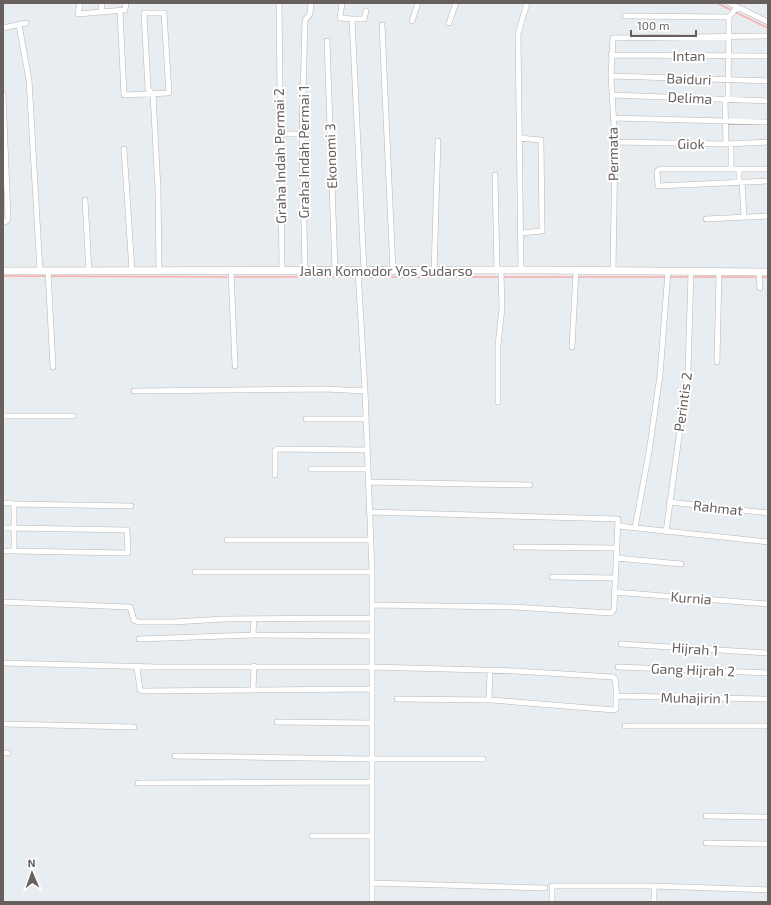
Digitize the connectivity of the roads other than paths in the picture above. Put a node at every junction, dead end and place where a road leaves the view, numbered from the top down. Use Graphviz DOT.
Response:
graph roads {
  1 [pos="80,3"];
  2 [pos="102,3"];
  3 [pos="126,3"];
  4 [pos="279,3"];
  5 [pos="311,3"];
  6 [pos="342,3"];
  7 [pos="418,3"];
  8 [pos="456,3"];
  9 [pos="528,3"];
  10 [pos="728,3"];
  11 [pos="120,10"];
  12 [pos="366,11"];
  13 [pos="101,12"];
  14 [pos="733,12"];
  15 [pos="625,16"];
  16 [pos="352,19"];
  17 [pos="412,21"];
  18 [pos="768,22"];
  19 [pos="26,23"];
  20 [pos="449,23"];
  21 [pos="19,25"];
  22 [pos="382,25"];
  23 [pos="3,28"];
  24 [pos="728,36"];
  25 [pos="768,36"];
  26 [pos="327,41"];
  27 [pos="611,55"];
  28 [pos="728,56"];
  29 [pos="768,56"];
  30 [pos="611,76"];
  31 [pos="727,80"];
  32 [pos="768,81"];
  33 [pos="3,94"];
  34 [pos="153,94"];
  35 [pos="612,95"];
  36 [pos="726,100"];
  37 [pos="768,100"];
  38 [pos="4,110"];
  39 [pos="613,118"];
  40 [pos="726,121"];
  41 [pos="768,122"];
  42 [pos="280,134"];
  43 [pos="302,134"];
  44 [pos="519,138"];
  45 [pos="438,141"];
  46 [pos="615,142"];
  47 [pos="768,142"];
  48 [pos="728,144"];
  49 [pos="124,148"];
  50 [pos="768,169"];
  51 [pos="732,170"];
  52 [pos="739,170"];
  53 [pos="495,175"];
  54 [pos="768,181"];
  55 [pos="741,182"];
  56 [pos="85,200"];
  57 [pos="768,216"];
  58 [pos="744,217"];
  59 [pos="706,219"];
  60 [pos="3,222"];
  61 [pos="521,233"];
  62 [pos="231,270"];
  63 [pos="282,270"];
  64 [pos="305,270"];
  65 [pos="335,270"];
  66 [pos="521,270"];
  67 [pos="3,271"];
  68 [pos="89,271"];
  69 [pos="132,271"];
  70 [pos="613,271"];
  71 [pos="45,272"];
  72 [pos="159,272"];
  73 [pos="360,272"];
  74 [pos="393,272"];
  75 [pos="434,272"];
  76 [pos="768,272"];
  77 [pos="500,273"];
  78 [pos="576,273"];
  79 [pos="668,273"];
  80 [pos="691,274"];
  81 [pos="719,274"];
  82 [pos="760,276"];
  83 [pos="760,288"];
  84 [pos="572,346"];
  85 [pos="717,362"];
  86 [pos="235,366"];
  87 [pos="53,367"];
  88 [pos="134,390"];
  89 [pos="365,391"];
  90 [pos="498,402"];
  91 [pos="3,416"];
  92 [pos="73,416"];
  93 [pos="366,419"];
  94 [pos="306,420"];
  95 [pos="367,450"];
  96 [pos="312,469"];
  97 [pos="367,469"];
  98 [pos="275,475"];
  99 [pos="368,482"];
  100 [pos="530,485"];
  101 [pos="669,502"];
  102 [pos="3,504"];
  103 [pos="14,504"];
  104 [pos="131,506"];
  105 [pos="369,512"];
  106 [pos="768,513"];
  107 [pos="618,526"];
  108 [pos="3,528"];
  109 [pos="14,528"];
  110 [pos="635,528"];
  111 [pos="666,532"];
  112 [pos="227,540"];
  113 [pos="371,540"];
  114 [pos="768,542"];
  115 [pos="516,547"];
  116 [pos="615,548"];
  117 [pos="3,551"];
  118 [pos="14,551"];
  119 [pos="616,558"];
  120 [pos="681,564"];
  121 [pos="195,572"];
  122 [pos="372,572"];
  123 [pos="552,577"];
  124 [pos="615,578"];
  125 [pos="614,592"];
  126 [pos="3,602"];
  127 [pos="372,604"];
  128 [pos="768,604"];
  129 [pos="372,618"];
  130 [pos="254,619"];
  131 [pos="254,635"];
  132 [pos="371,636"];
  133 [pos="139,639"];
  134 [pos="621,644"];
  135 [pos="768,653"];
  136 [pos="3,664"];
  137 [pos="254,666"];
  138 [pos="137,667"];
  139 [pos="372,667"];
  140 [pos="618,667"];
  141 [pos="490,671"];
  142 [pos="768,673"];
  143 [pos="372,689"];
  144 [pos="253,690"];
  145 [pos="616,693"];
  146 [pos="397,699"];
  147 [pos="768,699"];
  148 [pos="489,700"];
  149 [pos="277,722"];
  150 [pos="372,723"];
  151 [pos="3,724"];
  152 [pos="624,726"];
  153 [pos="768,726"];
  154 [pos="134,727"];
  155 [pos="175,756"];
  156 [pos="483,759"];
  157 [pos="371,760"];
  158 [pos="371,782"];
  159 [pos="138,783"];
  160 [pos="706,816"];
  161 [pos="768,817"];
  162 [pos="312,836"];
  163 [pos="371,836"];
  164 [pos="706,843"];
  165 [pos="768,844"];
  166 [pos="372,883"];
  167 [pos="654,886"];
  168 [pos="544,888"];
  169 [pos="768,890"];
  170 [pos="372,902"];
  171 [pos="552,902"];
  172 [pos="654,902"];
  1 -- 13 [label="street"];
  2 -- 13 [label="street"];
  3 -- 11 [label="street"];
  4 -- 42 [label="street, Graha Indah Permai 2"];
  5 -- 43 [label="street, Graha Indah Permai 1"];
  6 -- 16 [label="street"];
  7 -- 17 [label="street"];
  8 -- 20 [label="street"];
  9 -- 44 [label="street"];
  10 -- 14 [label="street"];
  11 -- 13 [label="street"];
  11 -- 34 [label="street"];
  12 -- 16 [label="street"];
  14 -- 15 [label="street"];
  14 -- 18 [label="street"];
  14 -- 24 [label="street"];
  16 -- 73 [label="street"];
  19 -- 21 [label="street"];
  21 -- 23 [label="street"];
  21 -- 71 [label="street"];
  22 -- 74 [label="street"];
  24 -- 25 [label="street"];
  24 -- 27 [label="street, Permata"];
  24 -- 28 [label="street"];
  26 -- 65 [label="street, Ekonomi 3"];
  27 -- 28 [label="street, Intan"];
  27 -- 30 [label="street, Permata"];
  28 -- 29 [label="street, Intan"];
  28 -- 31 [label="street"];
  30 -- 31 [label="street, Baiduri"];
  30 -- 35 [label="street, Permata"];
  31 -- 32 [label="street, Baiduri"];
  31 -- 36 [label="street"];
  33 -- 38 [label="street"];
  34 -- 34 [label="street"];
  34 -- 72 [label="street"];
  35 -- 36 [label="street, Delima"];
  35 -- 39 [label="street, Permata"];
  36 -- 37 [label="street, Delima"];
  36 -- 40 [label="street"];
  38 -- 60 [label="street"];
  39 -- 40 [label="street"];
  39 -- 46 [label="street, Permata"];
  40 -- 41 [label="street"];
  40 -- 48 [label="street"];
  42 -- 43 [label="street"];
  42 -- 63 [label="street, Graha Indah Permai 2"];
  43 -- 64 [label="street, Graha Indah Permai 1"];
  44 -- 61 [label="street"];
  44 -- 61 [label="street"];
  45 -- 75 [label="street"];
  46 -- 48 [label="street, Giok"];
  46 -- 70 [label="street, Permata"];
  47 -- 48 [label="street, Giok"];
  48 -- 51 [label="street"];
  49 -- 69 [label="street"];
  50 -- 52 [label="street"];
  51 -- 52 [label="street"];
  51 -- 55 [label="street"];
  52 -- 55 [label="street"];
  53 -- 77 [label="street"];
  54 -- 55 [label="street"];
  55 -- 58 [label="street"];
  56 -- 68 [label="street"];
  57 -- 58 [label="street"];
  58 -- 59 [label="street"];
  61 -- 66 [label="street"];
  62 -- 63 [label="street, Jalan Komodor Yos Sudarso"];
  62 -- 72 [label="street, Jalan Komodor Yos Sudarso"];
  62 -- 86 [label="street"];
  63 -- 64 [label="street, Jalan Komodor Yos Sudarso"];
  64 -- 65 [label="street, Jalan Komodor Yos Sudarso"];
  65 -- 73 [label="street, Jalan Komodor Yos Sudarso"];
  66 -- 77 [label="street, Jalan Komodor Yos Sudarso"];
  66 -- 78 [label="street, Jalan Komodor Yos Sudarso"];
  67 -- 71 [label="street, Jalan Komodor Yos Sudarso"];
  68 -- 69 [label="street, Jalan Komodor Yos Sudarso"];
  68 -- 71 [label="street, Jalan Komodor Yos Sudarso"];
  69 -- 72 [label="street, Jalan Komodor Yos Sudarso"];
  70 -- 78 [label="street, Jalan Komodor Yos Sudarso"];
  70 -- 79 [label="street, Jalan Komodor Yos Sudarso"];
  71 -- 87 [label="street"];
  73 -- 74 [label="street, Jalan Komodor Yos Sudarso"];
  73 -- 89 [label="street"];
  74 -- 75 [label="street, Jalan Komodor Yos Sudarso"];
  75 -- 77 [label="street, Jalan Komodor Yos Sudarso"];
  76 -- 82 [label="street, Jalan Komodor Yos Sudarso"];
  77 -- 90 [label="street"];
  78 -- 84 [label="street"];
  79 -- 80 [label="street, Jalan Komodor Yos Sudarso"];
  79 -- 110 [label="street"];
  80 -- 81 [label="street, Jalan Komodor Yos Sudarso"];
  80 -- 101 [label="street, Perintis 2"];
  81 -- 82 [label="street, Jalan Komodor Yos Sudarso"];
  81 -- 85 [label="street"];
  82 -- 83 [label="street"];
  88 -- 89 [label="street"];
  89 -- 93 [label="street"];
  91 -- 92 [label="street"];
  93 -- 94 [label="street"];
  93 -- 95 [label="street"];
  95 -- 97 [label="street"];
  95 -- 98 [label="street"];
  96 -- 97 [label="street"];
  97 -- 99 [label="street"];
  99 -- 100 [label="street"];
  99 -- 105 [label="street"];
  101 -- 106 [label="street, Rahmat"];
  101 -- 111 [label="street, Perintis 2"];
  102 -- 103 [label="street"];
  103 -- 104 [label="street"];
  103 -- 109 [label="street"];
  105 -- 107 [label="street"];
  105 -- 113 [label="street"];
  107 -- 110 [label="street"];
  107 -- 116 [label="street"];
  108 -- 109 [label="street"];
  109 -- 118 [label="street"];
  109 -- 118 [label="street"];
  110 -- 111 [label="street"];
  111 -- 114 [label="street"];
  112 -- 113 [label="street"];
  113 -- 122 [label="street"];
  115 -- 116 [label="street"];
  116 -- 119 [label="street"];
  117 -- 118 [label="street"];
  119 -- 120 [label="street"];
  119 -- 124 [label="street"];
  121 -- 122 [label="street"];
  122 -- 127 [label="street"];
  123 -- 124 [label="street"];
  124 -- 125 [label="street"];
  125 -- 127 [label="street"];
  125 -- 128 [label="street, Kurnia"];
  126 -- 130 [label="street"];
  127 -- 129 [label="street"];
  129 -- 130 [label="street"];
  129 -- 132 [label="street"];
  130 -- 131 [label="street"];
  131 -- 132 [label="street"];
  131 -- 133 [label="street"];
  132 -- 139 [label="street"];
  134 -- 135 [label="street, Hijrah 1"];
  136 -- 138 [label="street"];
  137 -- 138 [label="street"];
  137 -- 139 [label="street"];
  137 -- 144 [label="street"];
  138 -- 144 [label="street"];
  139 -- 141 [label="street"];
  139 -- 143 [label="street"];
  140 -- 142 [label="street, Gang Hijrah 2"];
  141 -- 145 [label="street"];
  141 -- 148 [label="street"];
  143 -- 144 [label="street"];
  143 -- 150 [label="street"];
  145 -- 147 [label="street, Muhajirin 1"];
  145 -- 148 [label="street"];
  146 -- 148 [label="street"];
  149 -- 150 [label="street"];
  150 -- 157 [label="street"];
  151 -- 154 [label="street"];
  152 -- 153 [label="street"];
  155 -- 157 [label="street"];
  156 -- 157 [label="street"];
  157 -- 158 [label="street"];
  158 -- 159 [label="street"];
  158 -- 163 [label="street"];
  160 -- 161 [label="street"];
  162 -- 163 [label="street"];
  163 -- 166 [label="street"];
  164 -- 165 [label="street"];
  166 -- 168 [label="street"];
  166 -- 170 [label="street"];
  167 -- 169 [label="street"];
  167 -- 171 [label="street"];
  167 -- 172 [label="street"];
}
